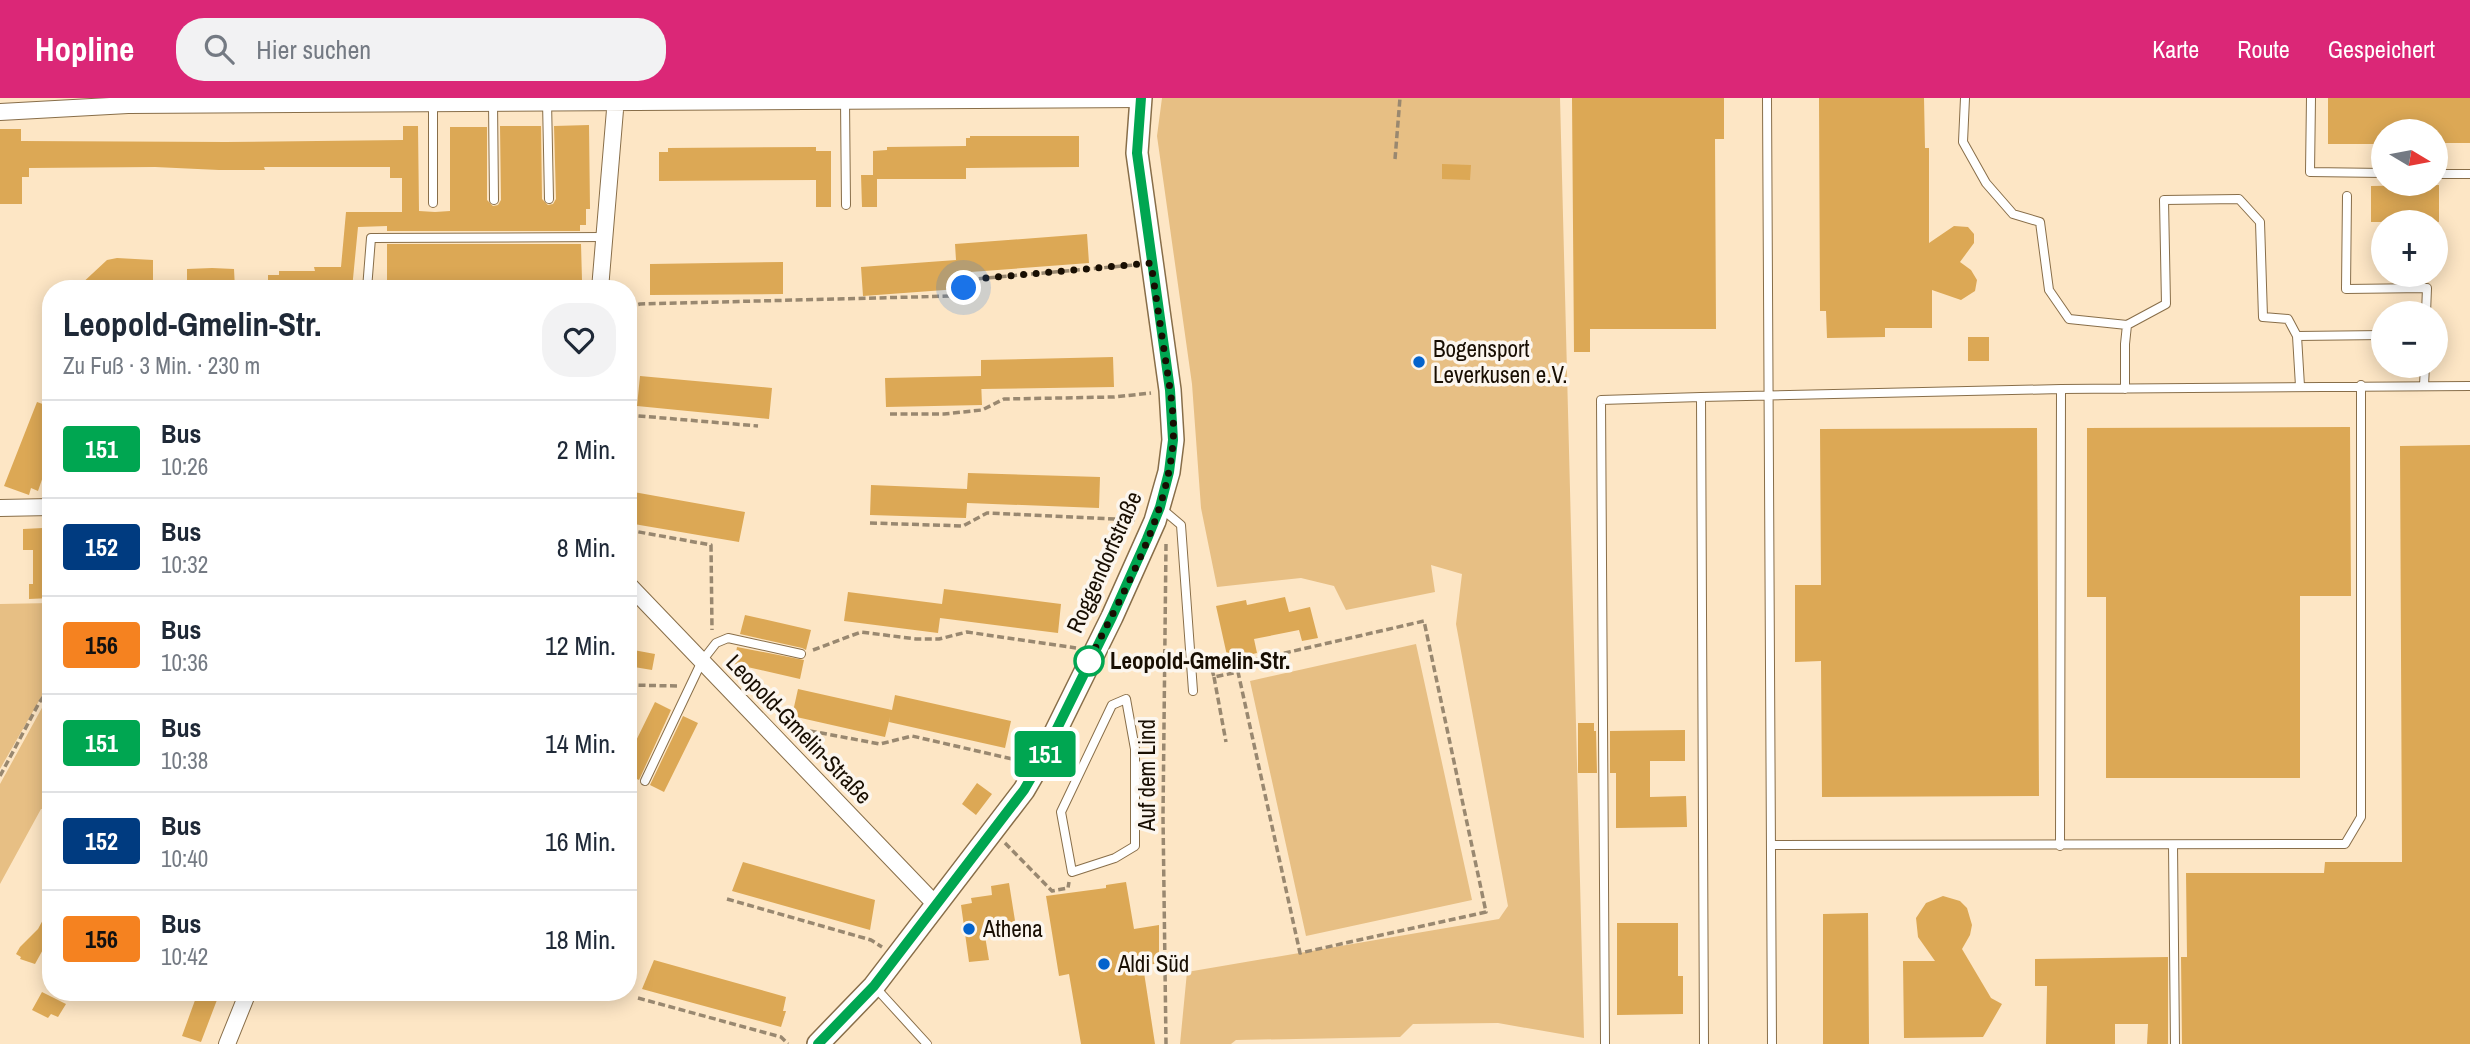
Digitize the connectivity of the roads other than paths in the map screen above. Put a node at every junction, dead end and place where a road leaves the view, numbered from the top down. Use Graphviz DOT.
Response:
graph roads {
  1 [pos="1141,98"];
  2 [pos="1768,98"];
  3 [pos="1965,98"];
  4 [pos="2311,98"];
  5 [pos="616,99"];
  6 [pos="670,99"];
  7 [pos="924,99"];
  8 [pos="1075,99"];
  9 [pos="845,100"];
  10 [pos="547,101"];
  11 [pos="94,102"];
  12 [pos="433,102"];
  13 [pos="493,102"];
  14 [pos="47,103"];
  15 [pos="0,112"];
  16 [pos="2371,173"];
  17 [pos="2448,174"];
  18 [pos="2470,174"];
  19 [pos="2347,196"];
  20 [pos="548,199"];
  21 [pos="494,200"];
  22 [pos="433,204"];
  23 [pos="846,205"];
  24 [pos="604,237"];
  25 [pos="368,280"];
  26 [pos="601,280"];
  27 [pos="2426,301"];
  28 [pos="2127,325"];
  29 [pos="2297,335"];
  30 [pos="2371,335"];
  31 [pos="2424,378"];
  32 [pos="2361,385"];
  33 [pos="2424,385"];
  34 [pos="2300,386"];
  35 [pos="2470,386"];
  36 [pos="2125,388"];
  37 [pos="2061,389"];
  38 [pos="1768,395"];
  39 [pos="1701,397"];
  40 [pos="42,507"];
  41 [pos="0,508"];
  42 [pos="1160,522"];
  43 [pos="637,593"];
  44 [pos="801,654"];
  45 [pos="702,661"];
  46 [pos="1193,691"];
  47 [pos="645,781"];
  48 [pos="1772,845"];
  49 [pos="2173,845"];
  50 [pos="2060,846"];
  51 [pos="1072,872"];
  52 [pos="937,905"];
  53 [pos="874,986"];
  54 [pos="244,1001"];
  55 [pos="227,1044"];
  56 [pos="818,1044"];
  57 [pos="927,1044"];
  58 [pos="1605,1044"];
  59 [pos="1704,1044"];
  60 [pos="1772,1044"];
  61 [pos="2175,1044"];
  1 -- 8 [label="street"];
  1 -- 42 [label="street, Roggendorfstraße"];
  2 -- 38 [label="lane"];
  3 -- 28 [label="lane"];
  4 -- 16 [label="lane"];
  5 -- 6 [label="street"];
  5 -- 10 [label="street"];
  5 -- 24 [label="street"];
  6 -- 9 [label="street"];
  7 -- 8 [label="street"];
  7 -- 9 [label="street"];
  9 -- 23 [label="lane"];
  10 -- 13 [label="street"];
  10 -- 20 [label="lane"];
  11 -- 12 [label="street"];
  11 -- 14 [label="street"];
  12 -- 13 [label="street"];
  12 -- 22 [label="lane"];
  13 -- 21 [label="lane"];
  14 -- 15 [label="street"];
  17 -- 18 [label="lane"];
  19 -- 27 [label="lane"];
  24 -- 25 [label="lane"];
  24 -- 26 [label="street"];
  28 -- 29 [label="lane"];
  28 -- 36 [label="lane"];
  29 -- 30 [label="lane"];
  29 -- 34 [label="lane"];
  31 -- 33 [label="lane"];
  32 -- 33 [label="lane"];
  32 -- 34 [label="lane"];
  32 -- 49 [label="lane"];
  33 -- 35 [label="lane"];
  34 -- 36 [label="lane"];
  36 -- 37 [label="lane"];
  37 -- 38 [label="lane"];
  37 -- 50 [label="lane"];
  38 -- 39 [label="lane"];
  38 -- 48 [label="lane"];
  39 -- 58 [label="lane"];
  39 -- 59 [label="lane"];
  40 -- 41 [label="street"];
  42 -- 46 [label="lane"];
  42 -- 52 [label="street, Roggendorfstraße"];
  43 -- 45 [label="street, Leopold-Gmelin-Straße"];
  44 -- 45 [label="lane"];
  45 -- 47 [label="lane"];
  45 -- 52 [label="street, Leopold-Gmelin-Straße"];
  48 -- 50 [label="lane"];
  48 -- 60 [label="lane"];
  49 -- 50 [label="lane"];
  49 -- 61 [label="lane"];
  51 -- 51 [label="lane"];
  52 -- 53 [label="street, Roggendorfstraße"];
  53 -- 56 [label="street, Roggendorfstraße"];
  53 -- 57 [label="lane"];
  54 -- 55 [label="street"];
}
